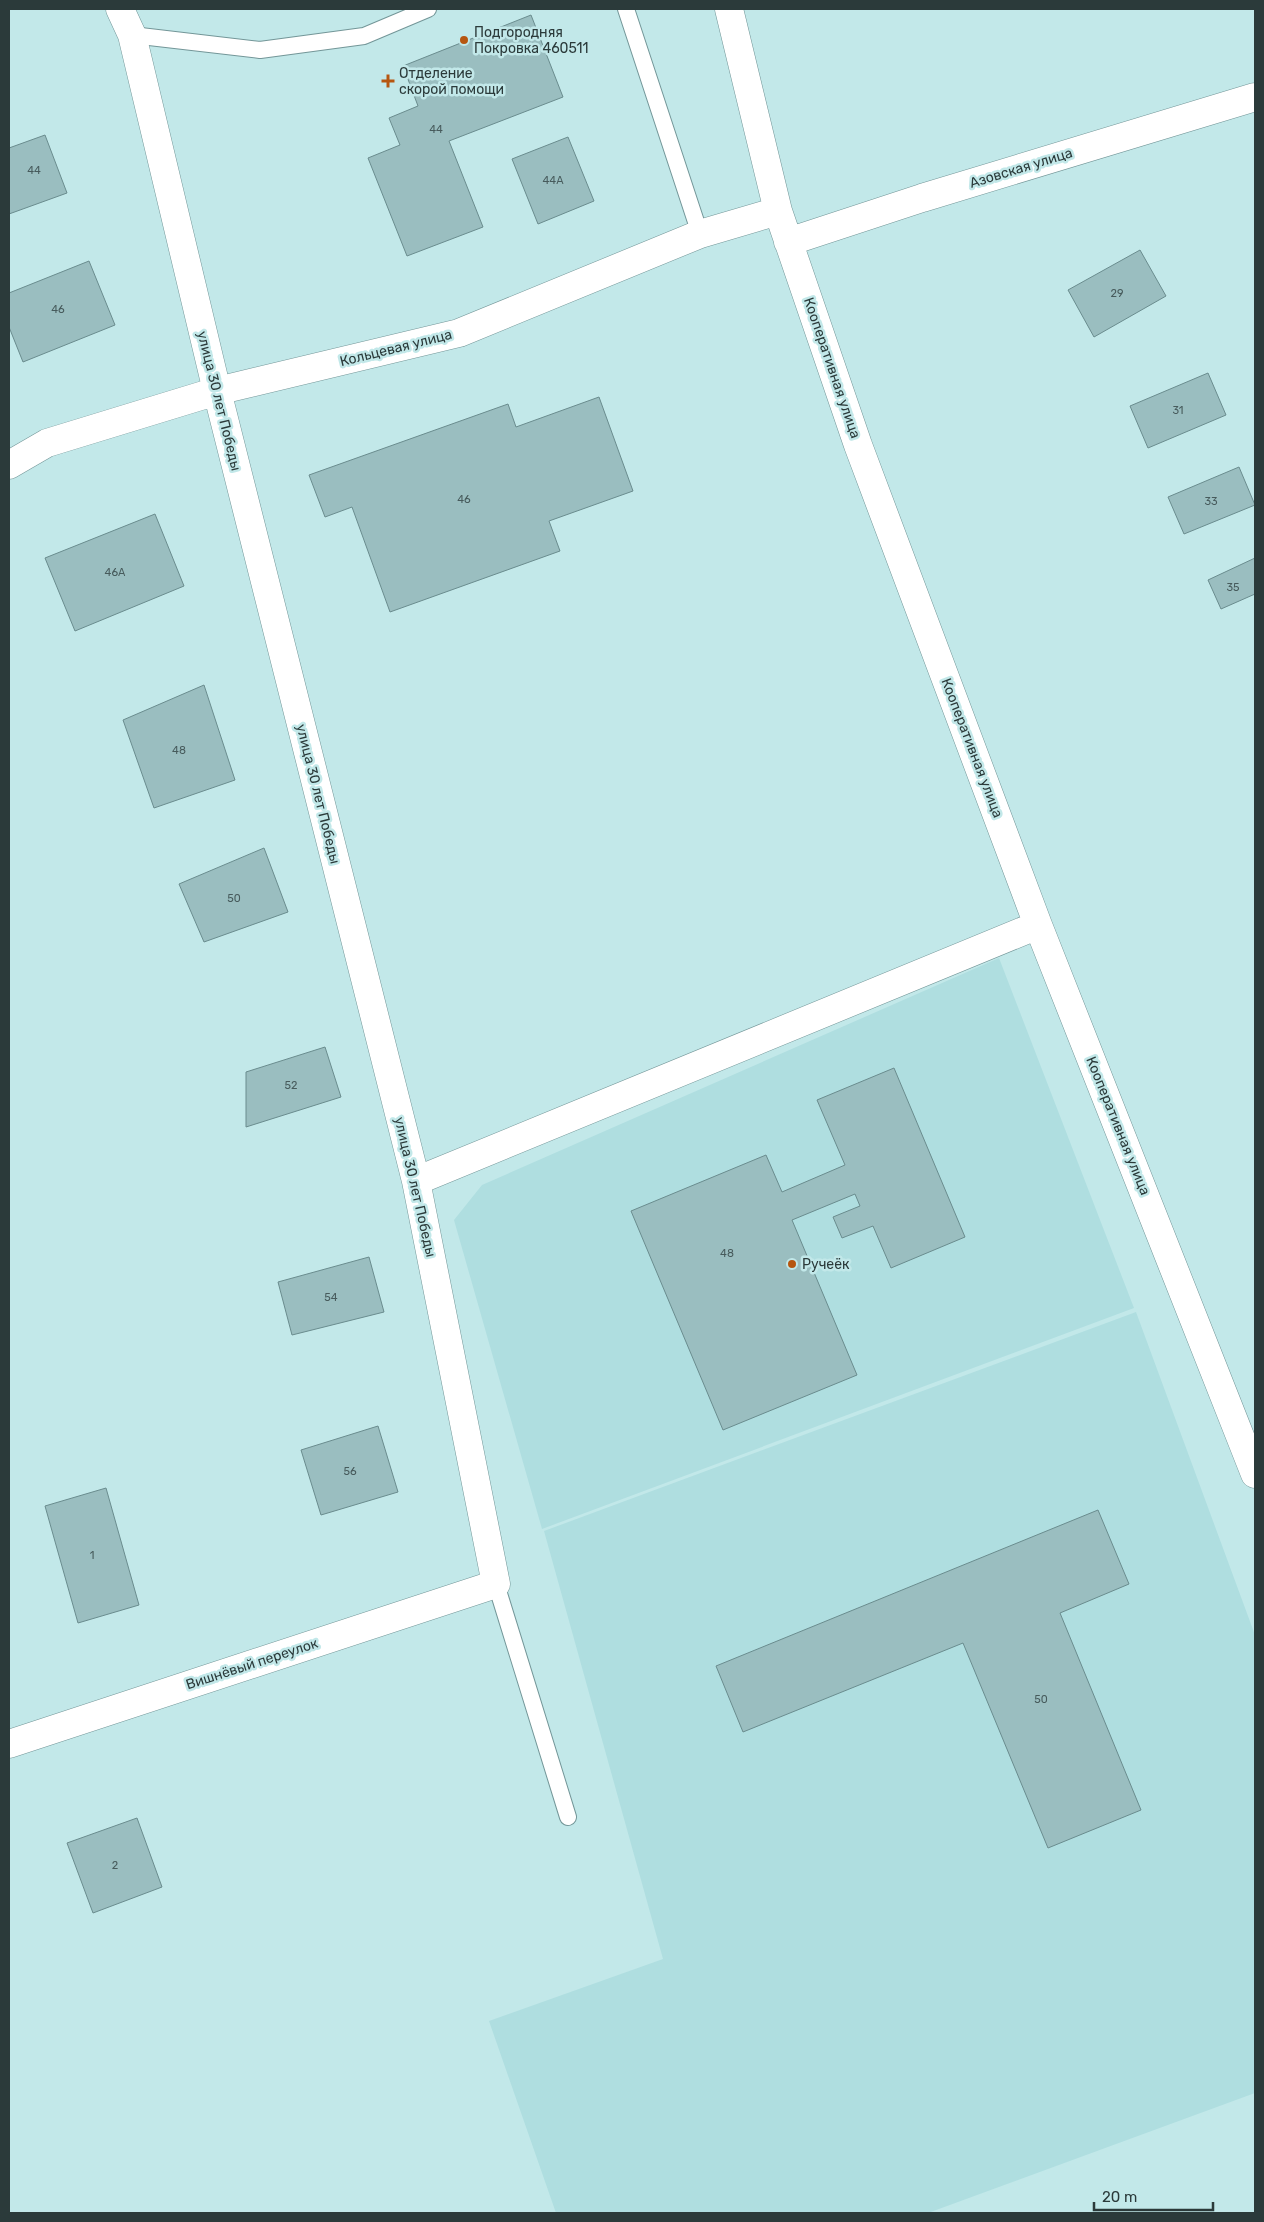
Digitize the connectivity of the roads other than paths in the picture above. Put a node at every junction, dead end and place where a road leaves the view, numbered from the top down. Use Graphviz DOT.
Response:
graph roads {
  1 [pos="120,9"];
  2 [pos="428,9"];
  3 [pos="626,9"];
  4 [pos="729,9"];
  5 [pos="132,35"];
  6 [pos="1255,97"];
  7 [pos="778,211"];
  8 [pos="700,234"];
  9 [pos="788,242"];
  10 [pos="217,391"];
  11 [pos="9,465"];
  12 [pos="1038,925"];
  13 [pos="416,1182"];
  14 [pos="1255,1474"];
  15 [pos="496,1584"];
  16 [pos="9,1744"];
  17 [pos="568,1817"];
  1 -- 5 [label="street, улица 30 лет Победы"];
  2 -- 5 [label="lane"];
  3 -- 8 [label="lane"];
  4 -- 7 [label="street, Кооперативная улица"];
  5 -- 10 [label="street, улица 30 лет Победы"];
  6 -- 9 [label="street, Азовская улица"];
  7 -- 8 [label="street, Кольцевая улица"];
  7 -- 9 [label="street, Кооперативная улица"];
  8 -- 10 [label="street, Кольцевая улица"];
  9 -- 12 [label="street, Кооперативная улица"];
  10 -- 11 [label="street, Кольцевая улица"];
  10 -- 13 [label="street, улица 30 лет Победы"];
  12 -- 13 [label="street"];
  12 -- 14 [label="street, Кооперативная улица"];
  13 -- 15 [label="street, улица 30 лет Победы"];
  15 -- 16 [label="street, Вишнёвый переулок"];
  15 -- 17 [label="lane"];
}
